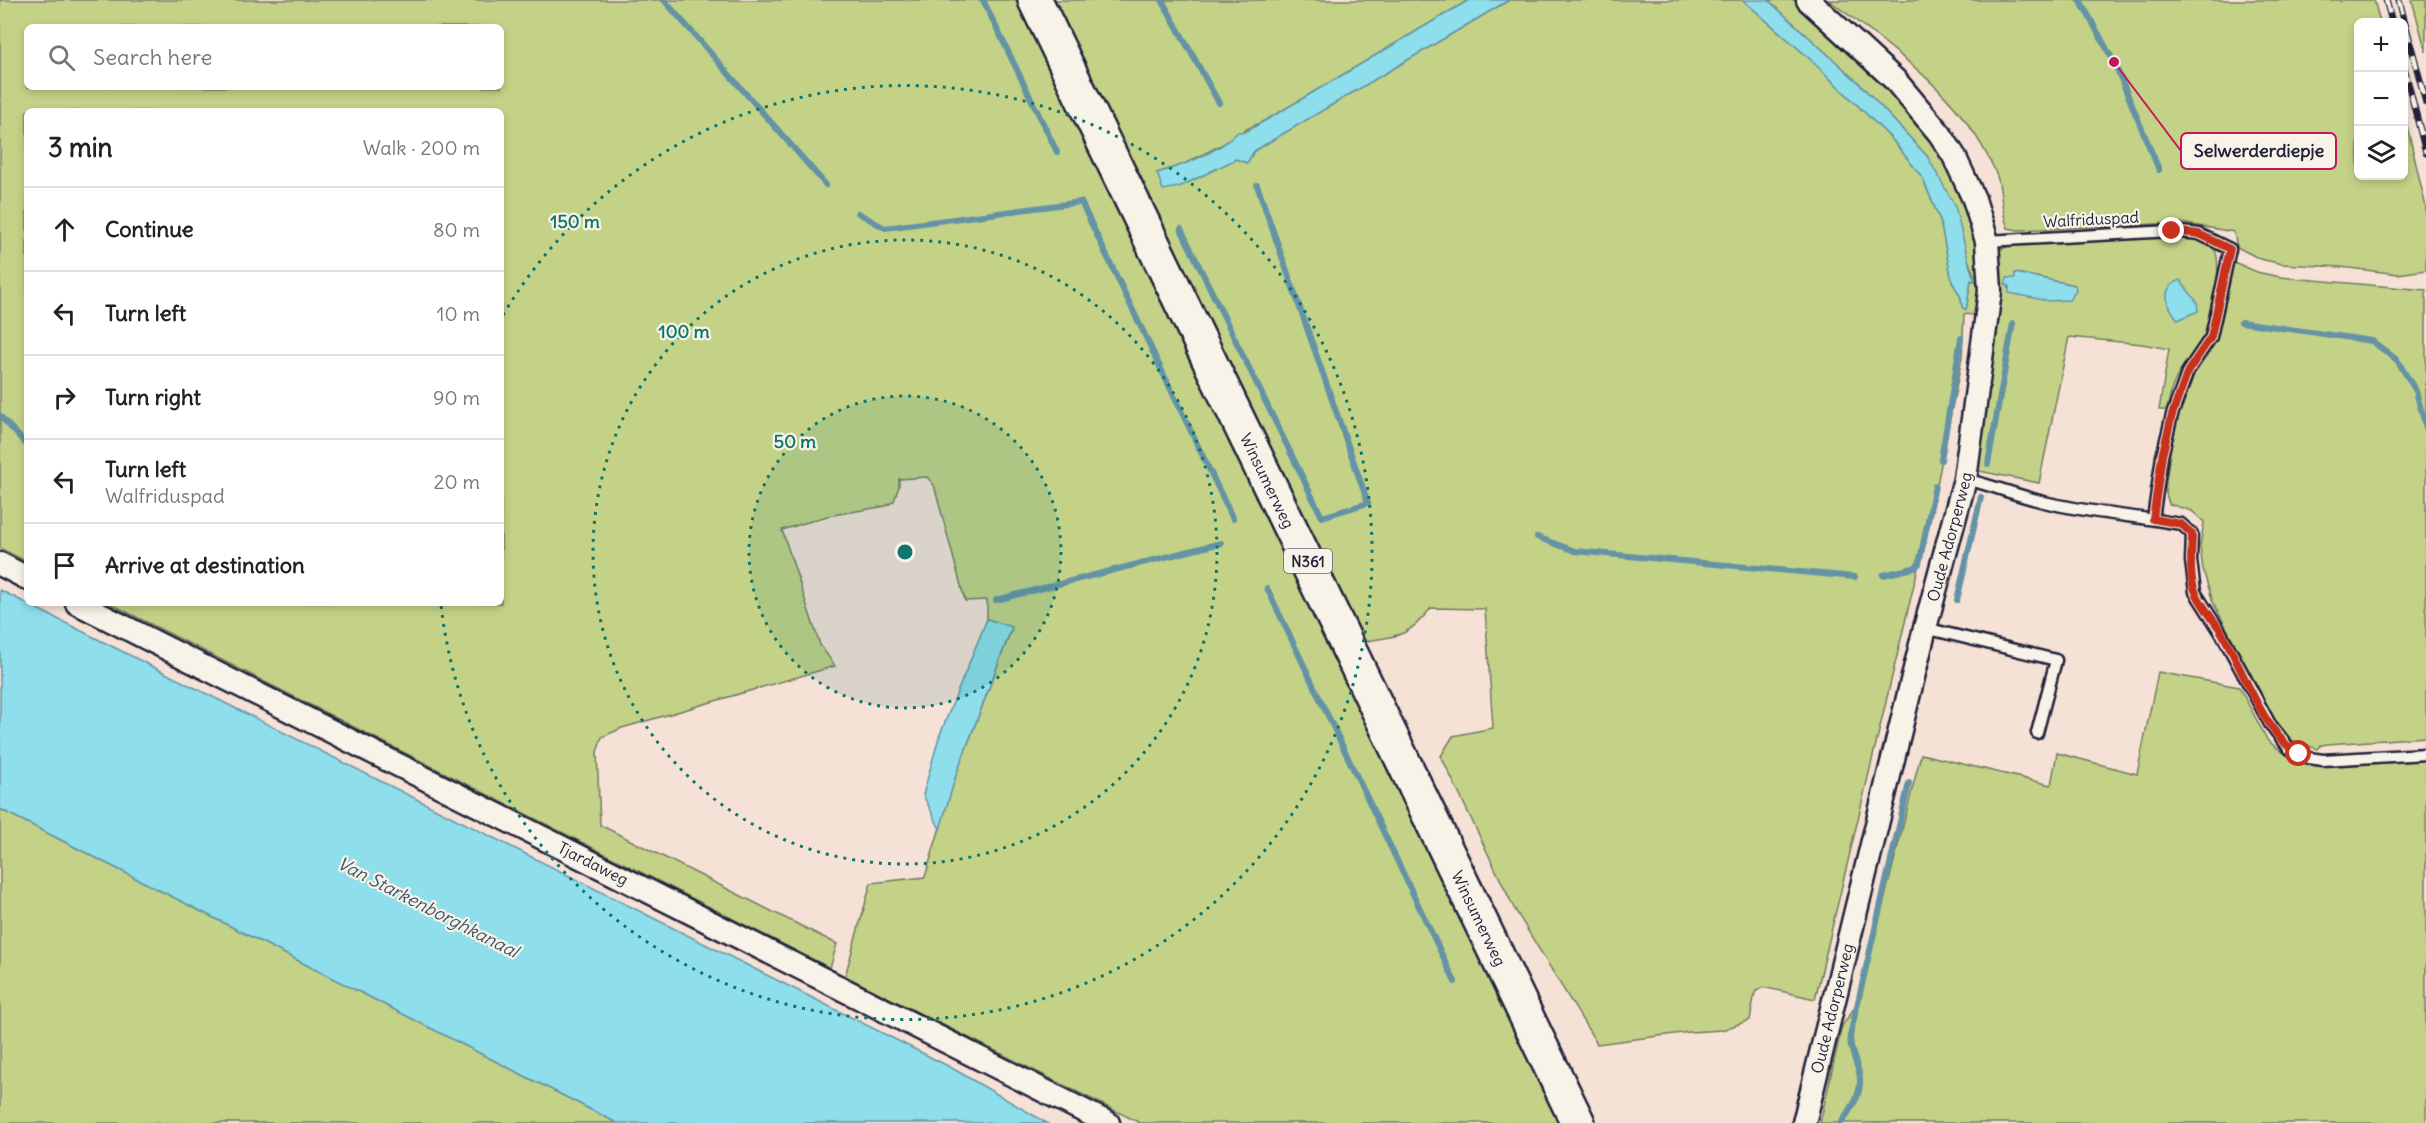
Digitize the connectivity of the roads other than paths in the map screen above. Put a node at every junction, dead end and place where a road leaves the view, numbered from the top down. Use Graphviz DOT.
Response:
graph roads {
  1 [pos="1035,0"];
  2 [pos="1808,0"];
  3 [pos="1987,241"];
  4 [pos="1965,479"];
  5 [pos="2153,519"];
  6 [pos="0,564"];
  7 [pos="24,576"];
  8 [pos="83,606"];
  9 [pos="1925,628"];
  10 [pos="2037,733"];
  11 [pos="2426,754"];
  12 [pos="1108,1123"];
  13 [pos="1578,1123"];
  14 [pos="1804,1123"];
  1 -- 13 [label="main road, Winsumerweg / N361"];
  2 -- 3 [label="street, Oude Adorperweg"];
  3 -- 4 [label="street, Oude Adorperweg"];
  3 -- 5 [label="lane, Walfriduspad"];
  4 -- 5 [label="lane"];
  4 -- 9 [label="street, Oude Adorperweg"];
  5 -- 11 [label="lane"];
  6 -- 7 [label="street"];
  8 -- 12 [label="street, Tjardaweg"];
  9 -- 10 [label="lane"];
  9 -- 14 [label="street, Oude Adorperweg"];
}
